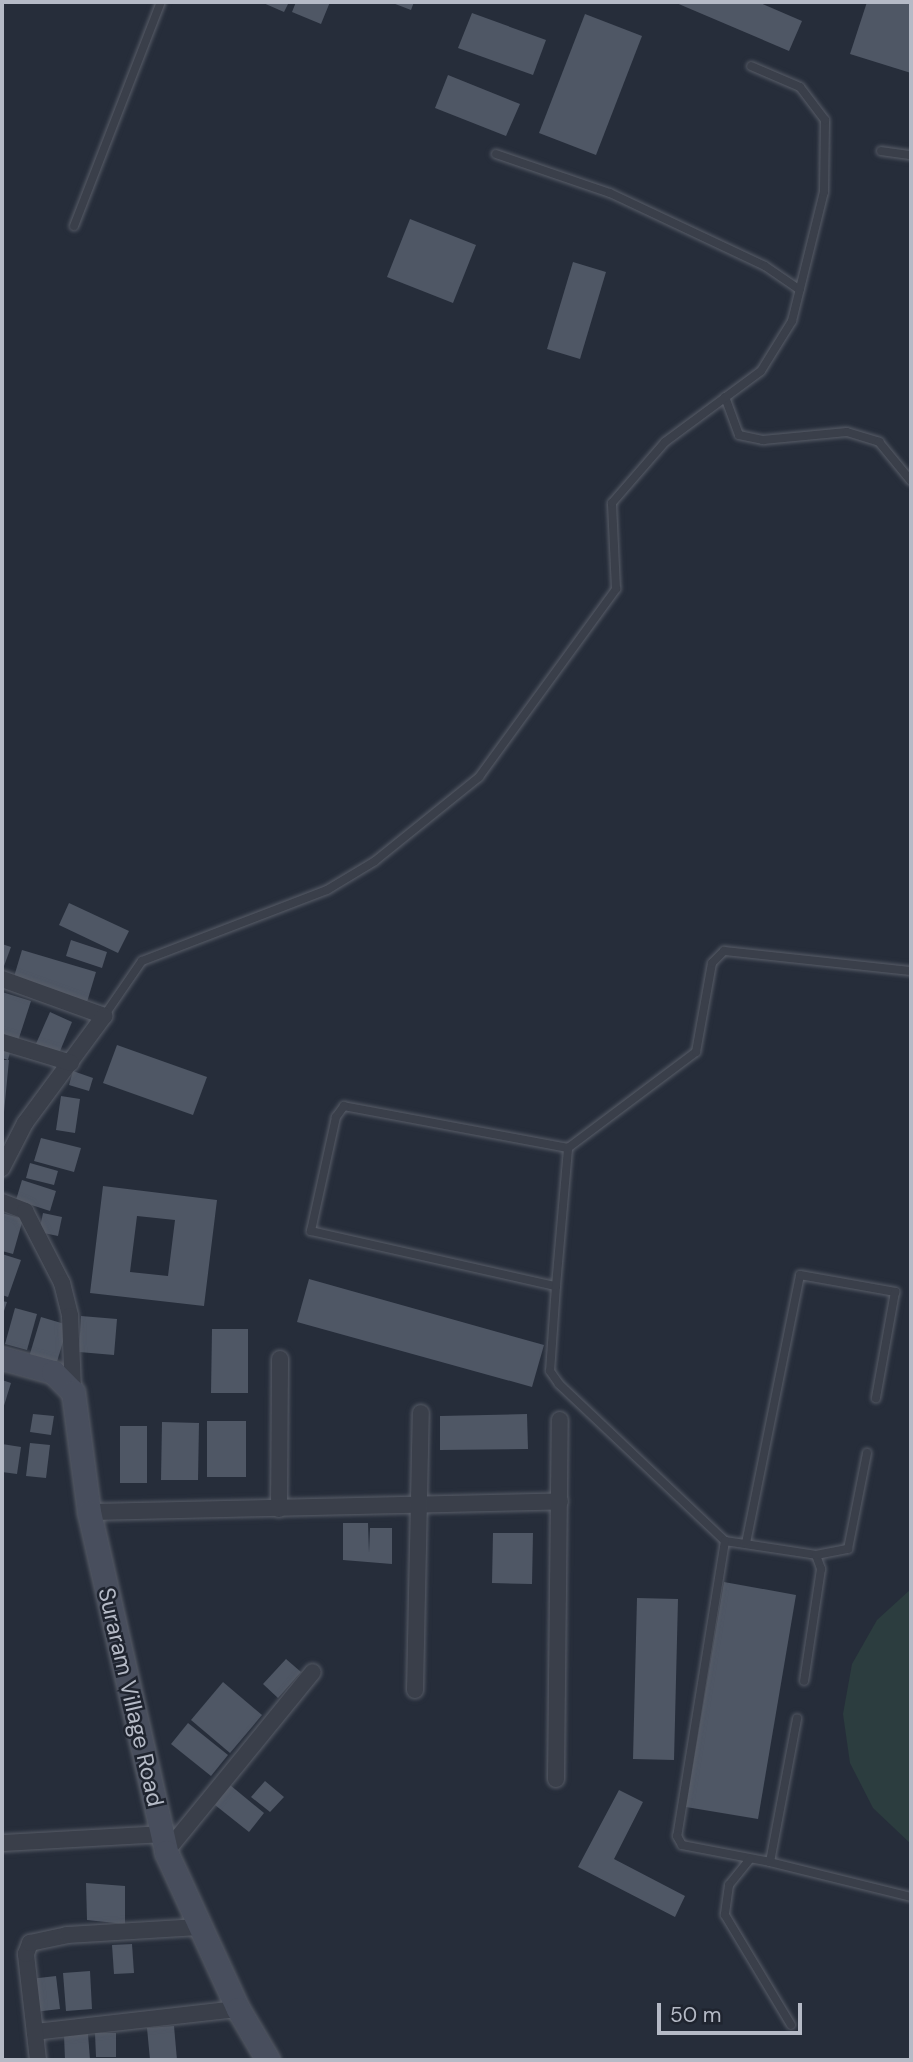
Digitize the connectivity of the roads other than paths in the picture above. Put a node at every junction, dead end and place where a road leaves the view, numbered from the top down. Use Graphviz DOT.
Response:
graph roads {
  1 [pos="162,2"];
  2 [pos="751,66"];
  3 [pos="881,151"];
  4 [pos="496,154"];
  5 [pos="911,155"];
  6 [pos="74,226"];
  7 [pos="800,290"];
  8 [pos="725,397"];
  9 [pos="911,481"];
  10 [pos="911,971"];
  11 [pos="2,979"];
  12 [pos="104,1016"];
  13 [pos="2,1042"];
  14 [pos="71,1063"];
  15 [pos="568,1148"];
  16 [pos="2,1168"];
  17 [pos="2,1202"];
  18 [pos="556,1286"];
  19 [pos="2,1358"];
  20 [pos="280,1359"];
  21 [pos="73,1392"];
  22 [pos="876,1398"];
  23 [pos="421,1413"];
  24 [pos="560,1420"];
  25 [pos="867,1453"];
  26 [pos="560,1501"];
  27 [pos="420,1506"];
  28 [pos="279,1509"];
  29 [pos="89,1511"];
  30 [pos="725,1541"];
  31 [pos="746,1543"];
  32 [pos="816,1555"];
  33 [pos="313,1672"];
  34 [pos="804,1681"];
  35 [pos="415,1690"];
  36 [pos="797,1719"];
  37 [pos="556,1779"];
  38 [pos="2,1843"];
  39 [pos="163,1843"];
  40 [pos="750,1859"];
  41 [pos="770,1862"];
  42 [pos="911,1897"];
  43 [pos="199,1927"];
  44 [pos="238,2009"];
  45 [pos="791,2025"];
  46 [pos="35,2032"];
  47 [pos="38,2060"];
  48 [pos="268,2060"];
  1 -- 6 [label="lane"];
  2 -- 7 [label="lane"];
  3 -- 5 [label="lane"];
  4 -- 7 [label="lane"];
  7 -- 8 [label="lane"];
  8 -- 9 [label="lane"];
  8 -- 12 [label="lane"];
  10 -- 15 [label="lane"];
  11 -- 12 [label="street"];
  12 -- 14 [label="street"];
  13 -- 14 [label="street"];
  14 -- 16 [label="street"];
  15 -- 18 [label="lane"];
  15 -- 18 [label="lane"];
  17 -- 21 [label="street"];
  18 -- 30 [label="lane"];
  19 -- 21 [label="main road"];
  20 -- 28 [label="street"];
  21 -- 29 [label="main road, Suraram Village Road"];
  22 -- 31 [label="lane"];
  23 -- 27 [label="street"];
  24 -- 26 [label="street"];
  25 -- 32 [label="lane"];
  26 -- 27 [label="street"];
  26 -- 37 [label="street"];
  27 -- 28 [label="street"];
  27 -- 35 [label="street"];
  28 -- 29 [label="street"];
  29 -- 39 [label="main road, Suraram Village Road"];
  30 -- 31 [label="lane"];
  30 -- 40 [label="lane"];
  31 -- 32 [label="lane"];
  32 -- 34 [label="lane"];
  33 -- 39 [label="street"];
  36 -- 41 [label="lane"];
  38 -- 39 [label="street"];
  39 -- 43 [label="main road, Suraram Village Road"];
  40 -- 41 [label="lane"];
  40 -- 45 [label="lane"];
  41 -- 42 [label="lane"];
  43 -- 44 [label="main road, Suraram Village Road"];
  43 -- 46 [label="street"];
  44 -- 46 [label="street"];
  44 -- 48 [label="main road, Suraram Village Road"];
  46 -- 47 [label="street"];
}
